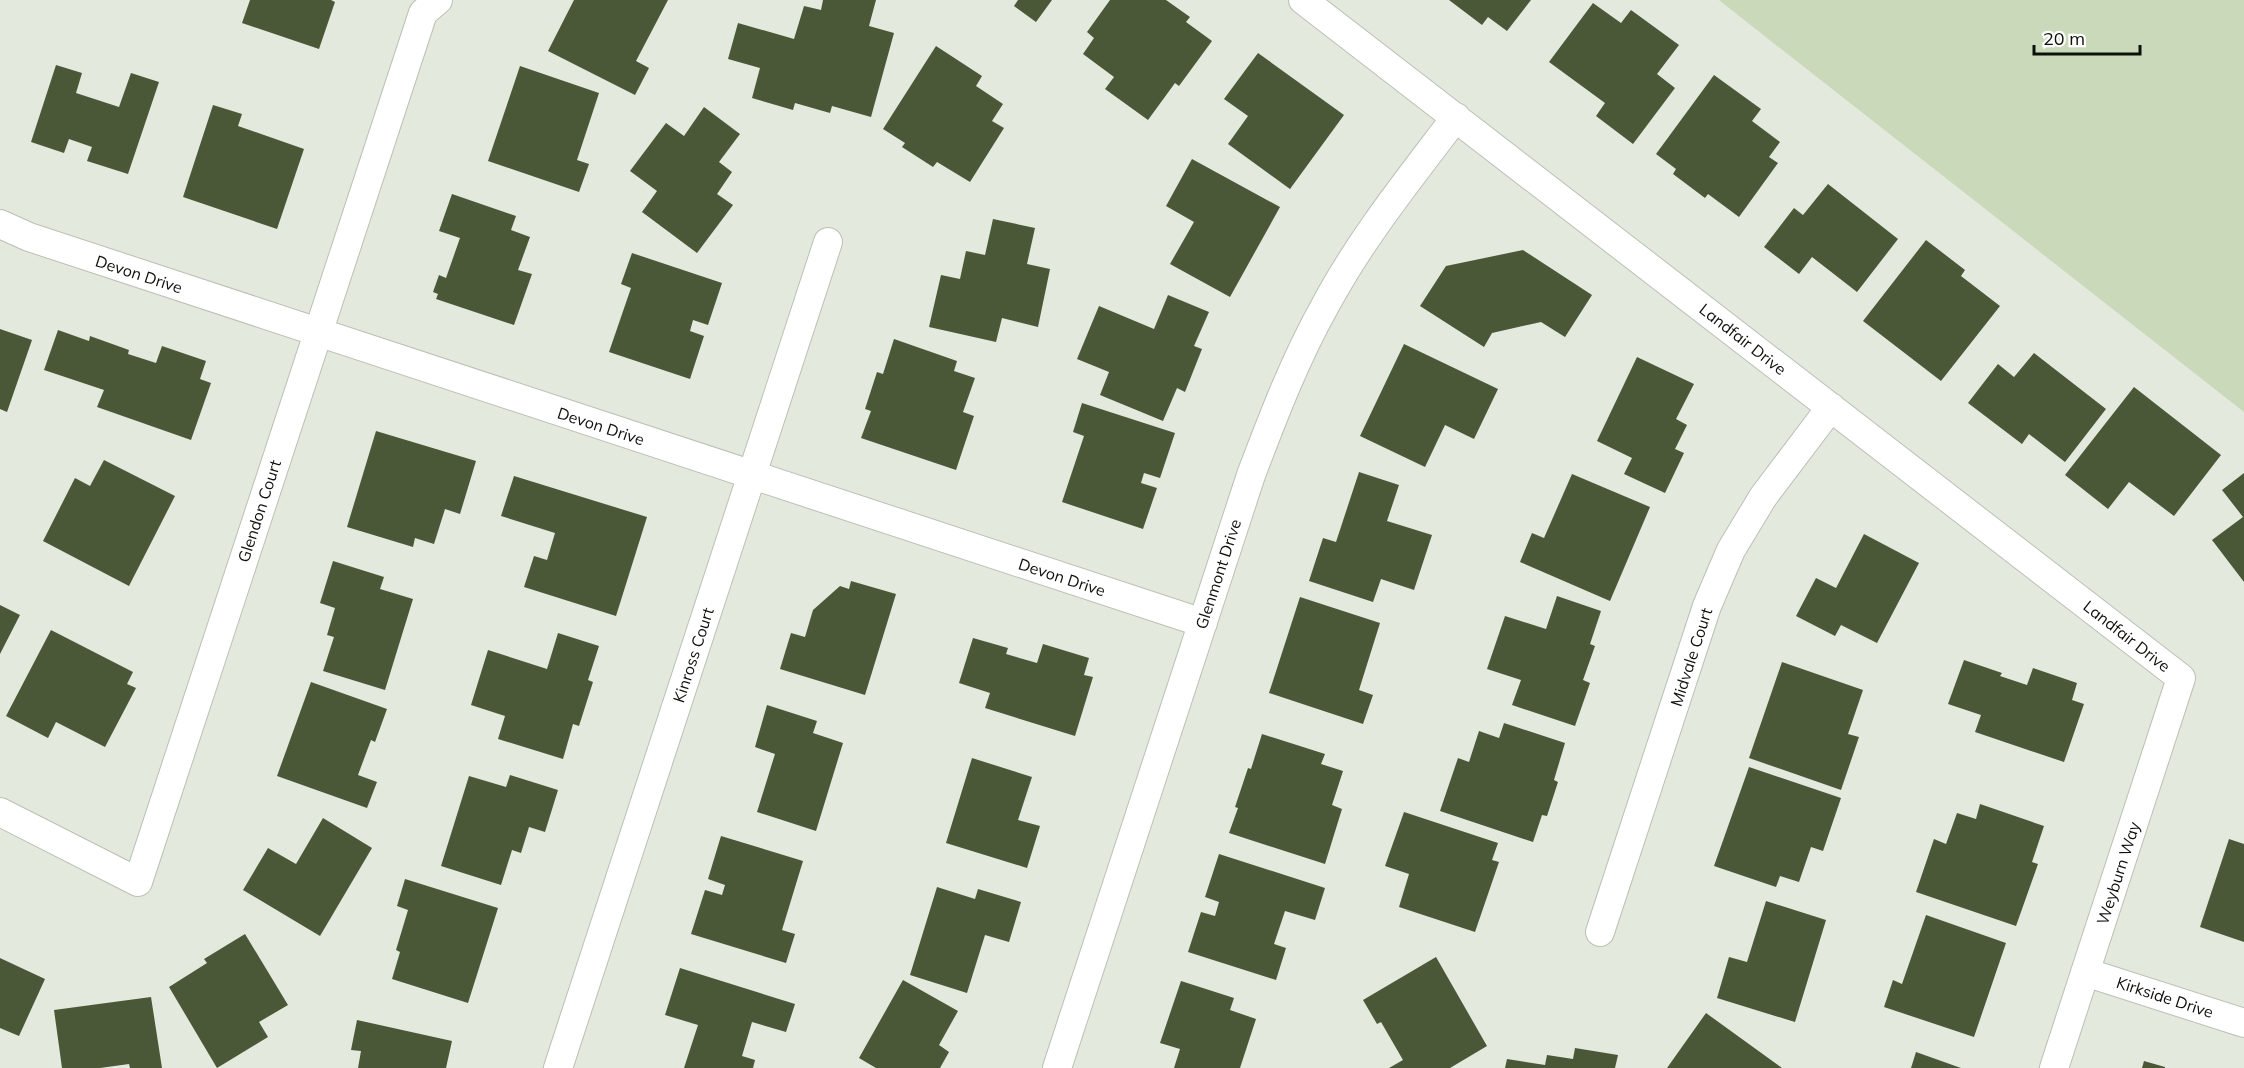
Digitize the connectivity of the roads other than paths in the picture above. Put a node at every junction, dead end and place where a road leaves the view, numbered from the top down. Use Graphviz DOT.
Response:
graph roads {
  1 [pos="438,0"];
  2 [pos="1304,0"];
  3 [pos="1456,117"];
  4 [pos="0,224"];
  5 [pos="828,242"];
  6 [pos="317,333"];
  7 [pos="1831,407"];
  8 [pos="752,476"];
  9 [pos="1203,623"];
  10 [pos="2181,678"];
  11 [pos="0,812"];
  12 [pos="1600,932"];
  13 [pos="2085,972"];
  14 [pos="2244,1023"];
  15 [pos="558,1068"];
  16 [pos="1057,1068"];
  17 [pos="2054,1068"];
  1 -- 6 [label="street, Glendon Court"];
  2 -- 3 [label="street, Landfair Drive"];
  3 -- 7 [label="street, Landfair Drive"];
  3 -- 9 [label="street, Glenmont Drive"];
  4 -- 6 [label="street, Devon Drive"];
  5 -- 8 [label="street, Kinross Court"];
  6 -- 8 [label="street, Devon Drive"];
  6 -- 11 [label="street, Glendon Court"];
  7 -- 10 [label="street, Landfair Drive"];
  7 -- 12 [label="street, Midvale Court"];
  8 -- 9 [label="street, Devon Drive"];
  8 -- 15 [label="street, Kinross Court"];
  9 -- 16 [label="street, Glenmont Drive"];
  10 -- 13 [label="street, Weyburn Way"];
  13 -- 14 [label="street, Kirkside Drive"];
  13 -- 17 [label="street, Weyburn Way"];
}
